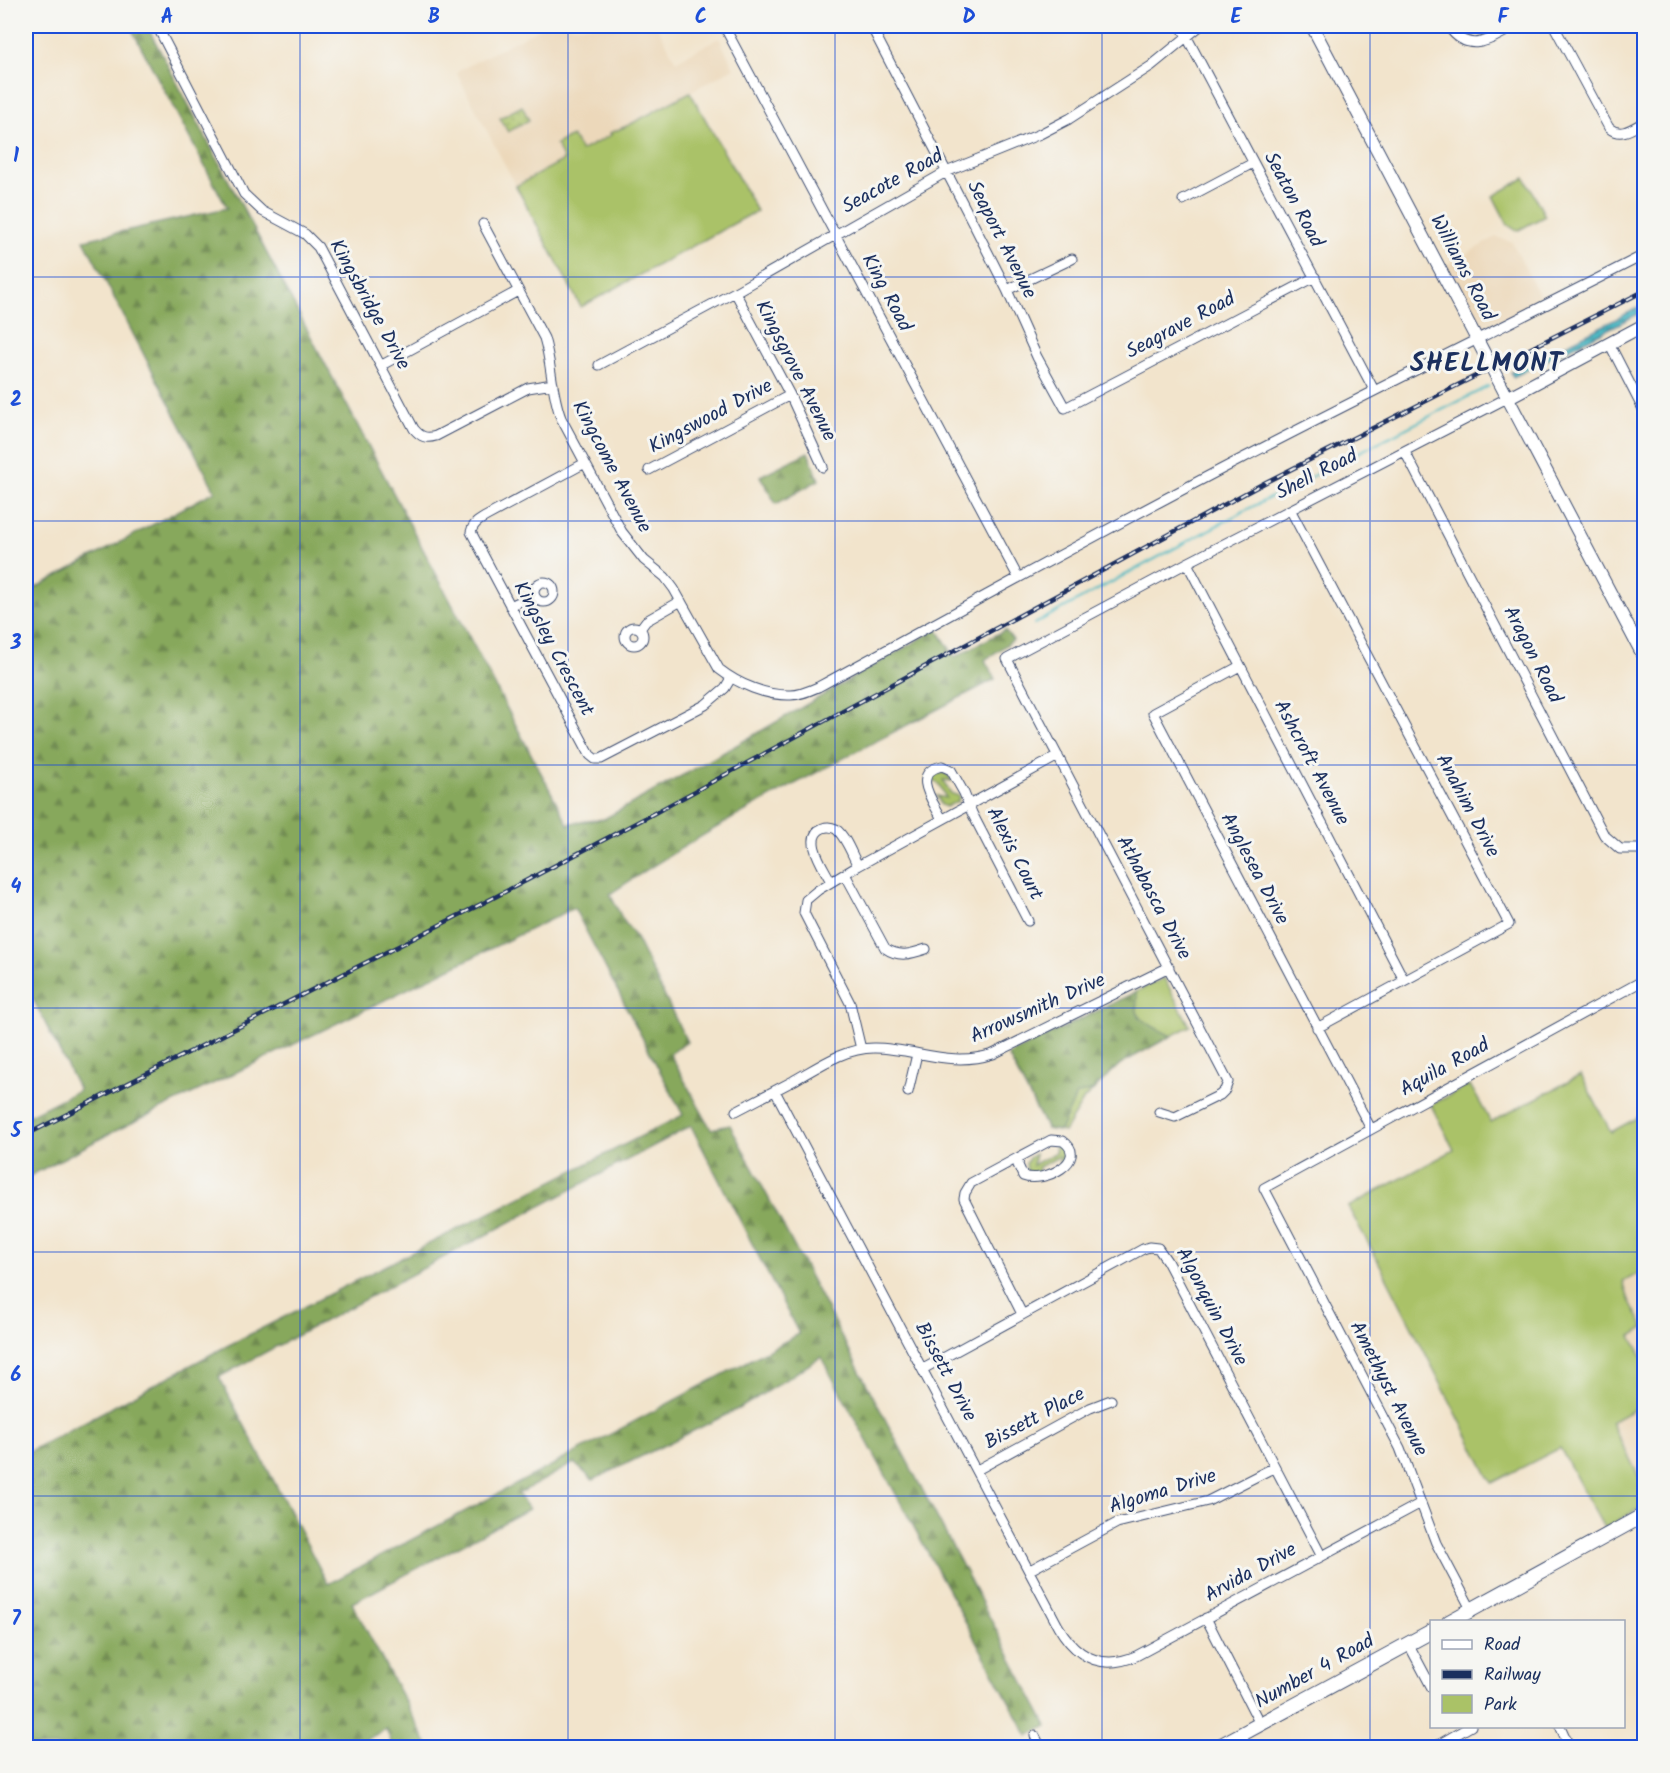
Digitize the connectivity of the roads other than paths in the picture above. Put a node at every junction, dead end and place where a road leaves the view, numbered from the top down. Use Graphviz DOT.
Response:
graph roads {
  1 [pos="157,26"];
  2 [pos="724,26"];
  3 [pos="871,26"];
  4 [pos="1181,26"];
  5 [pos="1200,26"];
  6 [pos="1312,26"];
  7 [pos="1448,26"];
  8 [pos="1516,26"];
  9 [pos="1554,26"];
  10 [pos="1187,36"];
  11 [pos="1644,122"];
  12 [pos="1253,163"];
  13 [pos="946,172"];
  14 [pos="1183,200"];
  15 [pos="483,224"];
  16 [pos="834,235"];
  17 [pos="1644,255"];
  18 [pos="1072,259"];
  19 [pos="1315,277"];
  20 [pos="1007,290"];
  21 [pos="518,291"];
  22 [pos="735,292"];
  23 [pos="1644,325"];
  24 [pos="1477,339"];
  25 [pos="1609,343"];
  26 [pos="599,364"];
  27 [pos="382,365"];
  28 [pos="553,384"];
  29 [pos="1374,390"];
  30 [pos="790,395"];
  31 [pos="1509,398"];
  32 [pos="1065,408"];
  33 [pos="1644,411"];
  34 [pos="1405,452"];
  35 [pos="585,463"];
  36 [pos="823,466"];
  37 [pos="649,470"];
  38 [pos="1291,511"];
  39 [pos="1187,563"];
  40 [pos="1018,577"];
  41 [pos="534,595"];
  42 [pos="681,601"];
  43 [pos="510,606"];
  44 [pos="640,629"];
  45 [pos="1644,657"];
  46 [pos="1007,659"];
  47 [pos="1240,666"];
  48 [pos="731,678"];
  49 [pos="1058,756"];
  50 [pos="968,804"];
  51 [pos="942,819"];
  52 [pos="1644,846"];
  53 [pos="858,866"];
  54 [pos="845,874"];
  55 [pos="831,882"];
  56 [pos="1028,921"];
  57 [pos="926,949"];
  58 [pos="1169,967"];
  59 [pos="1404,980"];
  60 [pos="1644,980"];
  61 [pos="1317,1028"];
  62 [pos="861,1049"];
  63 [pos="917,1054"];
  64 [pos="775,1091"];
  65 [pos="908,1092"];
  66 [pos="736,1112"];
  67 [pos="1160,1112"];
  68 [pos="1371,1129"];
  69 [pos="1019,1158"];
  70 [pos="1264,1188"];
  71 [pos="1022,1314"];
  72 [pos="923,1369"];
  73 [pos="1111,1400"];
  74 [pos="1275,1467"];
  75 [pos="977,1470"];
  76 [pos="1421,1503"];
  77 [pos="1644,1515"];
  78 [pos="1321,1555"];
  79 [pos="1029,1570"];
  80 [pos="1471,1609"];
  81 [pos="1206,1618"];
  82 [pos="1452,1620"];
  83 [pos="1430,1632"];
  84 [pos="1408,1643"];
  85 [pos="1095,1660"];
  86 [pos="1430,1686"];
  87 [pos="1260,1724"];
  88 [pos="1561,1728"];
  89 [pos="1453,1731"];
  90 [pos="1035,1736"];
  91 [pos="1041,1748"];
  92 [pos="1216,1748"];
  93 [pos="1433,1748"];
  94 [pos="1570,1748"];
  1 -- 27 [label="street, Kingsbridge Drive"];
  2 -- 16 [label="street, King Road"];
  3 -- 13 [label="street, Seaport Avenue"];
  4 -- 10 [label="street, Seaton Road"];
  5 -- 10 [label="street, Seacote Road"];
  6 -- 24 [label="street, Williams Road"];
  7 -- 8 [label="street"];
  9 -- 11 [label="street"];
  10 -- 12 [label="street, Seaton Road"];
  10 -- 13 [label="street, Seacote Road"];
  12 -- 14 [label="street"];
  12 -- 19 [label="street, Seaton Road"];
  13 -- 16 [label="street, Seacote Road"];
  13 -- 20 [label="street, Seaport Avenue"];
  15 -- 21 [label="street, Kingcome Avenue"];
  16 -- 22 [label="street, Seacote Road"];
  16 -- 40 [label="street, King Road"];
  17 -- 24 [label="street"];
  18 -- 20 [label="street"];
  19 -- 29 [label="street, Seaton Road"];
  19 -- 32 [label="street, Seagrave Road"];
  20 -- 32 [label="street, Seaport Avenue"];
  21 -- 27 [label="street"];
  21 -- 28 [label="street, Kingcome Avenue"];
  22 -- 26 [label="street, Seacote Road"];
  22 -- 30 [label="street, Kingsgrove Avenue"];
  23 -- 25 [label="street, Shell Road"];
  24 -- 29 [label="street"];
  24 -- 31 [label="street, Williams Road"];
  25 -- 31 [label="street, Shell Road"];
  25 -- 33 [label="street"];
  27 -- 28 [label="street, Kingsbridge Drive"];
  28 -- 35 [label="street, Kingcome Avenue"];
  29 -- 40 [label="street"];
  30 -- 36 [label="street, Kingsgrove Avenue"];
  30 -- 37 [label="street, Kingswood Drive"];
  31 -- 34 [label="street, Shell Road"];
  31 -- 45 [label="street, Williams Road"];
  34 -- 38 [label="street, Shell Road"];
  34 -- 52 [label="street, Aragon Road"];
  35 -- 42 [label="street, Kingcome Avenue"];
  35 -- 43 [label="street, Kingsley Crescent"];
  38 -- 39 [label="street, Shell Road"];
  38 -- 59 [label="street, Anahim Drive"];
  39 -- 46 [label="street, Shell Road"];
  39 -- 47 [label="street, Ashcroft Avenue"];
  40 -- 48 [label="street, Kingcome Avenue"];
  41 -- 43 [label="street"];
  42 -- 44 [label="street"];
  42 -- 48 [label="street, Kingcome Avenue"];
  43 -- 48 [label="street, Kingsley Crescent"];
  46 -- 49 [label="street, Athabasca Drive"];
  47 -- 59 [label="street, Ashcroft Avenue"];
  47 -- 61 [label="street, Anglesea Drive"];
  49 -- 50 [label="street"];
  49 -- 58 [label="street, Athabasca Drive"];
  50 -- 51 [label="street"];
  50 -- 51 [label="street, Alexis Court"];
  50 -- 56 [label="street, Alexis Court"];
  51 -- 53 [label="street"];
  53 -- 54 [label="street"];
  53 -- 55 [label="street"];
  54 -- 55 [label="street"];
  54 -- 57 [label="street"];
  55 -- 62 [label="street"];
  58 -- 63 [label="street, Arrowsmith Drive"];
  58 -- 67 [label="street, Athabasca Drive"];
  59 -- 61 [label="street, Anahim Drive"];
  60 -- 68 [label="street, Aquila Road"];
  61 -- 68 [label="street, Anglesea Drive"];
  62 -- 63 [label="street, Arrowsmith Drive"];
  62 -- 64 [label="street, Arrowsmith Drive"];
  63 -- 65 [label="street"];
  64 -- 66 [label="street, Arrowsmith Drive"];
  64 -- 72 [label="street, Bissett Drive"];
  68 -- 70 [label="street, Aquila Road"];
  69 -- 69 [label="street"];
  69 -- 71 [label="street"];
  70 -- 76 [label="street, Amethyst Avenue"];
  71 -- 72 [label="street, Algonquin Drive"];
  71 -- 74 [label="street, Algonquin Drive"];
  72 -- 75 [label="street, Bissett Drive"];
  73 -- 75 [label="street, Bissett Place"];
  74 -- 78 [label="street, Algonquin Drive"];
  74 -- 79 [label="street, Algoma Drive"];
  75 -- 79 [label="street, Bissett Drive"];
  76 -- 78 [label="street, Arvida Drive"];
  76 -- 80 [label="street, Amethyst Avenue"];
  77 -- 80 [label="main road"];
  78 -- 81 [label="street, Arvida Drive"];
  79 -- 85 [label="street, Bissett Drive"];
  80 -- 82 [label="main road"];
  81 -- 85 [label="street, Arvida Drive"];
  81 -- 87 [label="street"];
  83 -- 84 [label="main road, Number 4 Road"];
  84 -- 86 [label="street"];
  84 -- 87 [label="main road, Number 4 Road"];
  87 -- 92 [label="main road, Number 4 Road"];
  88 -- 94 [label="street"];
  89 -- 93 [label="street"];
  90 -- 91 [label="street"];
}
